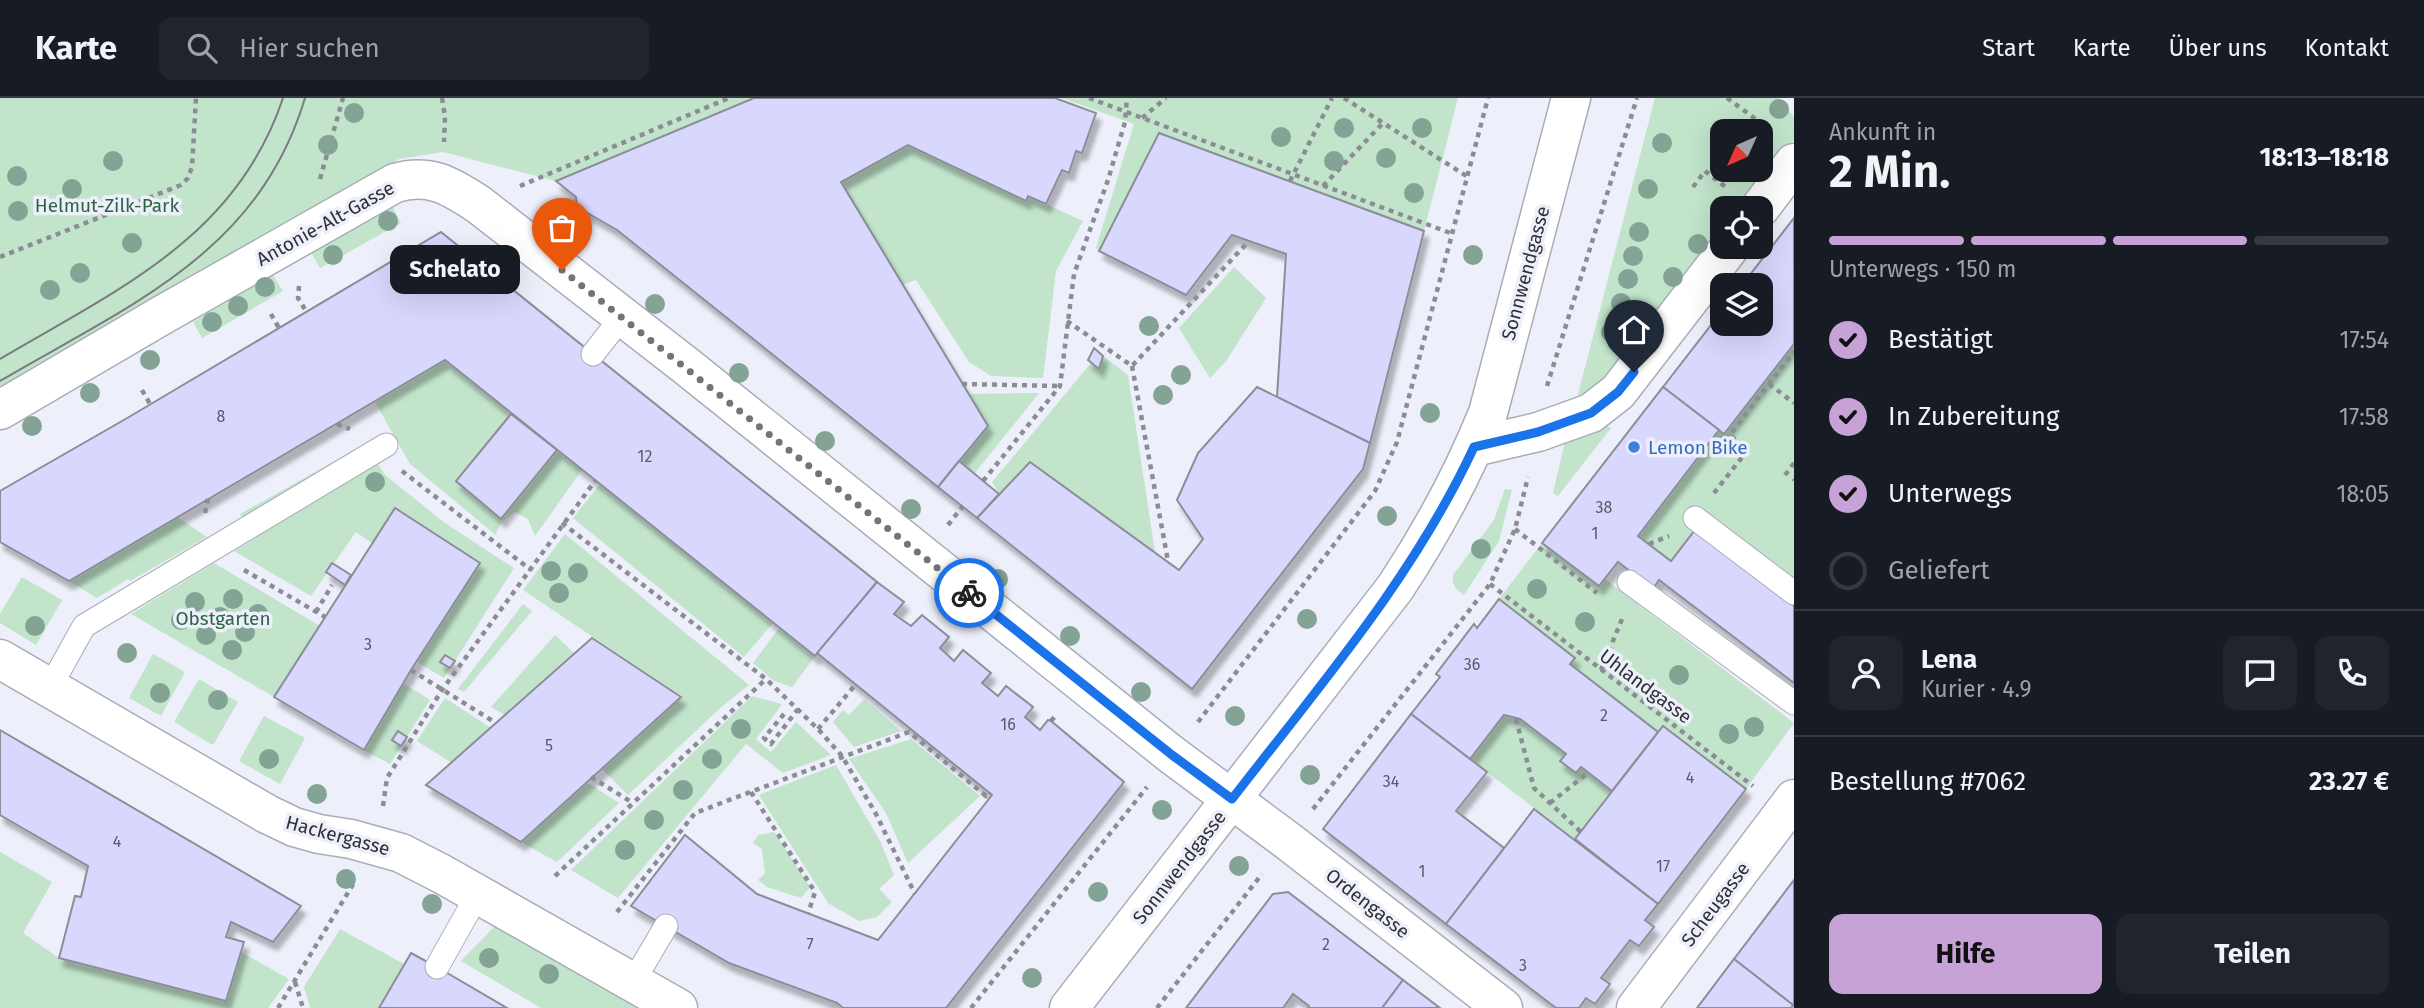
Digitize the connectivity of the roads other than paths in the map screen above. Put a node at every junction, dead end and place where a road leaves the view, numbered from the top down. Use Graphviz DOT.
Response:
graph roads {
  1 [pos="1571,98"];
  2 [pos="1788,151"];
  3 [pos="1766,196"];
  4 [pos="1721,259"];
  5 [pos="622,317"];
  6 [pos="593,354"];
  7 [pos="0,410"];
  8 [pos="386,445"];
  9 [pos="1474,447"];
  10 [pos="1695,518"];
  11 [pos="1629,582"];
  12 [pos="1794,593"];
  13 [pos="0,659"];
  14 [pos="49,688"];
  15 [pos="1794,703"];
  16 [pos="1232,799"];
  17 [pos="1790,805"];
  18 [pos="478,894"];
  19 [pos="666,926"];
  20 [pos="437,967"];
  21 [pos="633,982"];
  22 [pos="678,1008"];
  23 [pos="1069,1008"];
  24 [pos="1503,1008"];
  25 [pos="1636,1008"];
  1 -- 9 [label="street, Sonnwendgasse"];
  2 -- 3 [label="street"];
  4 -- 9 [label="street"];
  5 -- 6 [label="lane"];
  5 -- 7 [label="street, Antonie-Alt-Gasse"];
  5 -- 16 [label="street, Antonie-Alt-Gasse"];
  8 -- 14 [label="lane"];
  9 -- 16 [label="street, Sonnwendgasse"];
  10 -- 12 [label="lane"];
  11 -- 15 [label="lane"];
  13 -- 14 [label="street, Hackergasse"];
  14 -- 18 [label="street, Hackergasse"];
  16 -- 23 [label="street, Sonnwendgasse"];
  16 -- 24 [label="street, Ordengasse"];
  17 -- 25 [label="street, Scheugasse"];
  18 -- 20 [label="lane"];
  18 -- 21 [label="street, Hackergasse"];
  19 -- 21 [label="lane"];
  21 -- 22 [label="street, Hackergasse"];
}
